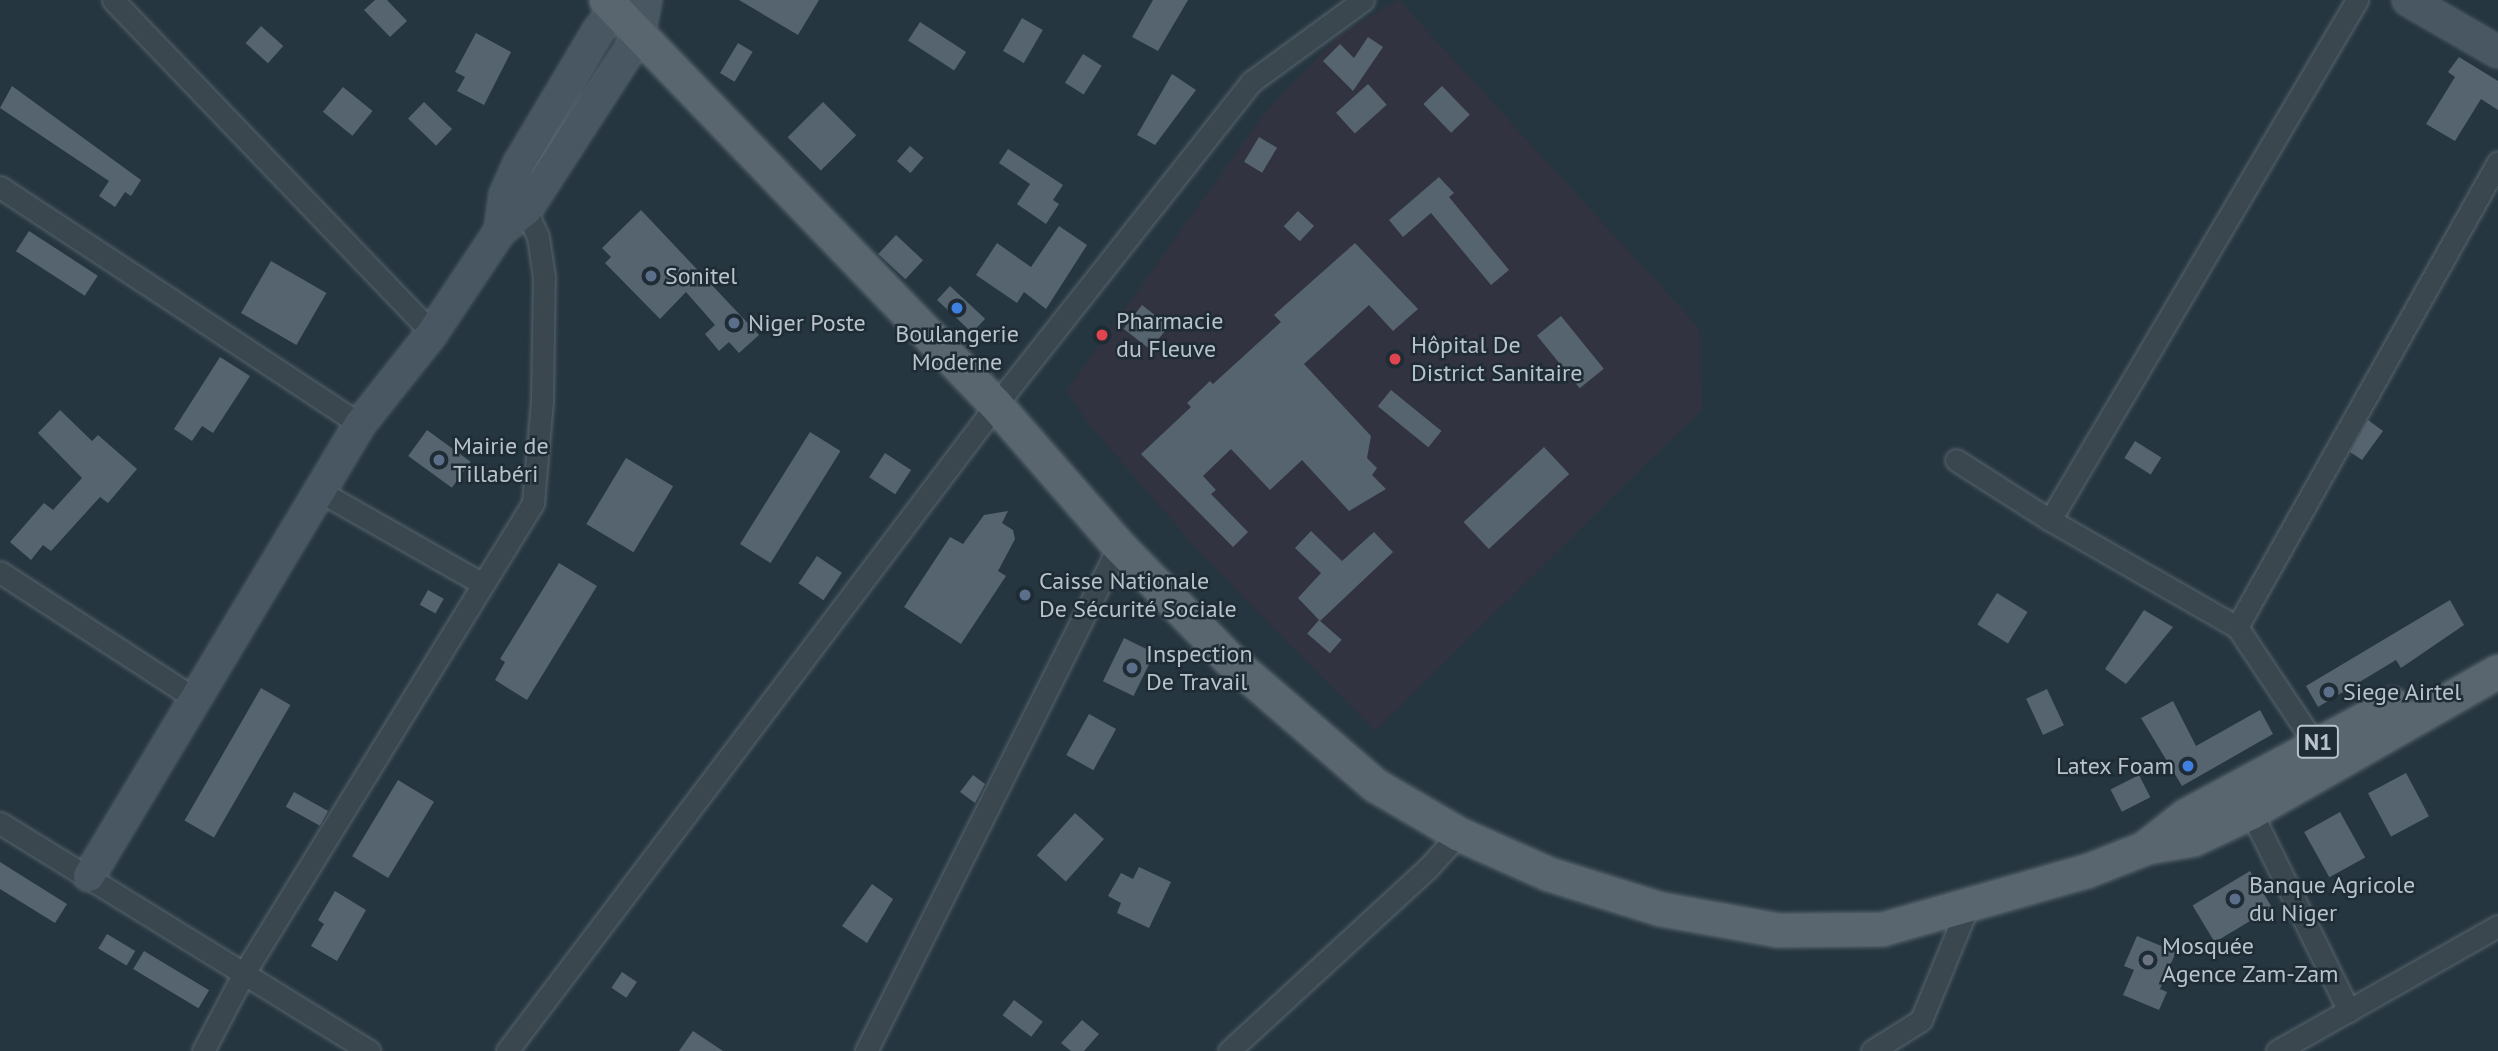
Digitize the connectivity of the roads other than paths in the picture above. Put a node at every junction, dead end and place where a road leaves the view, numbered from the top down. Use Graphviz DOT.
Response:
graph roads {
  1 [pos="113,0"];
  2 [pos="1363,0"];
  3 [pos="2357,0"];
  4 [pos="2408,0"];
  5 [pos="625,2"];
  6 [pos="639,35"];
  7 [pos="2498,52"];
  8 [pos="2498,162"];
  9 [pos="0,187"];
  10 [pos="515,202"];
  11 [pos="432,333"];
  12 [pos="996,405"];
  13 [pos="360,424"];
  14 [pos="1956,460"];
  15 [pos="321,492"];
  16 [pos="2050,520"];
  17 [pos="1119,546"];
  18 [pos="0,572"];
  19 [pos="483,584"];
  20 [pos="2237,627"];
  21 [pos="2498,650"];
  22 [pos="2498,671"];
  23 [pos="197,700"];
  24 [pos="2315,744"];
  25 [pos="2251,812"];
  26 [pos="0,822"];
  27 [pos="1459,834"];
  28 [pos="2147,847"];
  29 [pos="89,876"];
  30 [pos="1968,906"];
  31 [pos="2498,926"];
  32 [pos="244,973"];
  33 [pos="2349,1011"];
  34 [pos="203,1051"];
  35 [pos="369,1051"];
  36 [pos="507,1051"];
  37 [pos="866,1051"];
  38 [pos="1229,1051"];
  39 [pos="1872,1051"];
  40 [pos="2277,1051"];
  1 -- 11 [label="street"];
  2 -- 12 [label="street"];
  3 -- 16 [label="street"];
  4 -- 7 [label="street"];
  5 -- 6 [label="main road, N1"];
  5 -- 10 [label="street"];
  6 -- 10 [label="street"];
  6 -- 12 [label="main road, N1"];
  8 -- 20 [label="street"];
  9 -- 13 [label="street"];
  10 -- 11 [label="street"];
  10 -- 19 [label="street"];
  11 -- 13 [label="street"];
  12 -- 17 [label="main road, N1"];
  12 -- 36 [label="street"];
  13 -- 15 [label="street"];
  14 -- 16 [label="street"];
  15 -- 19 [label="street"];
  15 -- 23 [label="street"];
  16 -- 20 [label="street"];
  17 -- 27 [label="main road, N1"];
  17 -- 37 [label="street"];
  18 -- 23 [label="street"];
  19 -- 32 [label="street"];
  20 -- 24 [label="street"];
  21 -- 24 [label="main road, N1"];
  22 -- 25 [label="main road, N1"];
  23 -- 29 [label="street"];
  24 -- 28 [label="main road, N1"];
  25 -- 28 [label="main road, N1"];
  25 -- 33 [label="street"];
  26 -- 29 [label="street"];
  27 -- 30 [label="main road, N1"];
  27 -- 38 [label="street"];
  28 -- 30 [label="main road, N1"];
  29 -- 32 [label="street"];
  30 -- 39 [label="street"];
  31 -- 33 [label="street"];
  32 -- 34 [label="street"];
  32 -- 35 [label="street"];
  33 -- 40 [label="street"];
}
